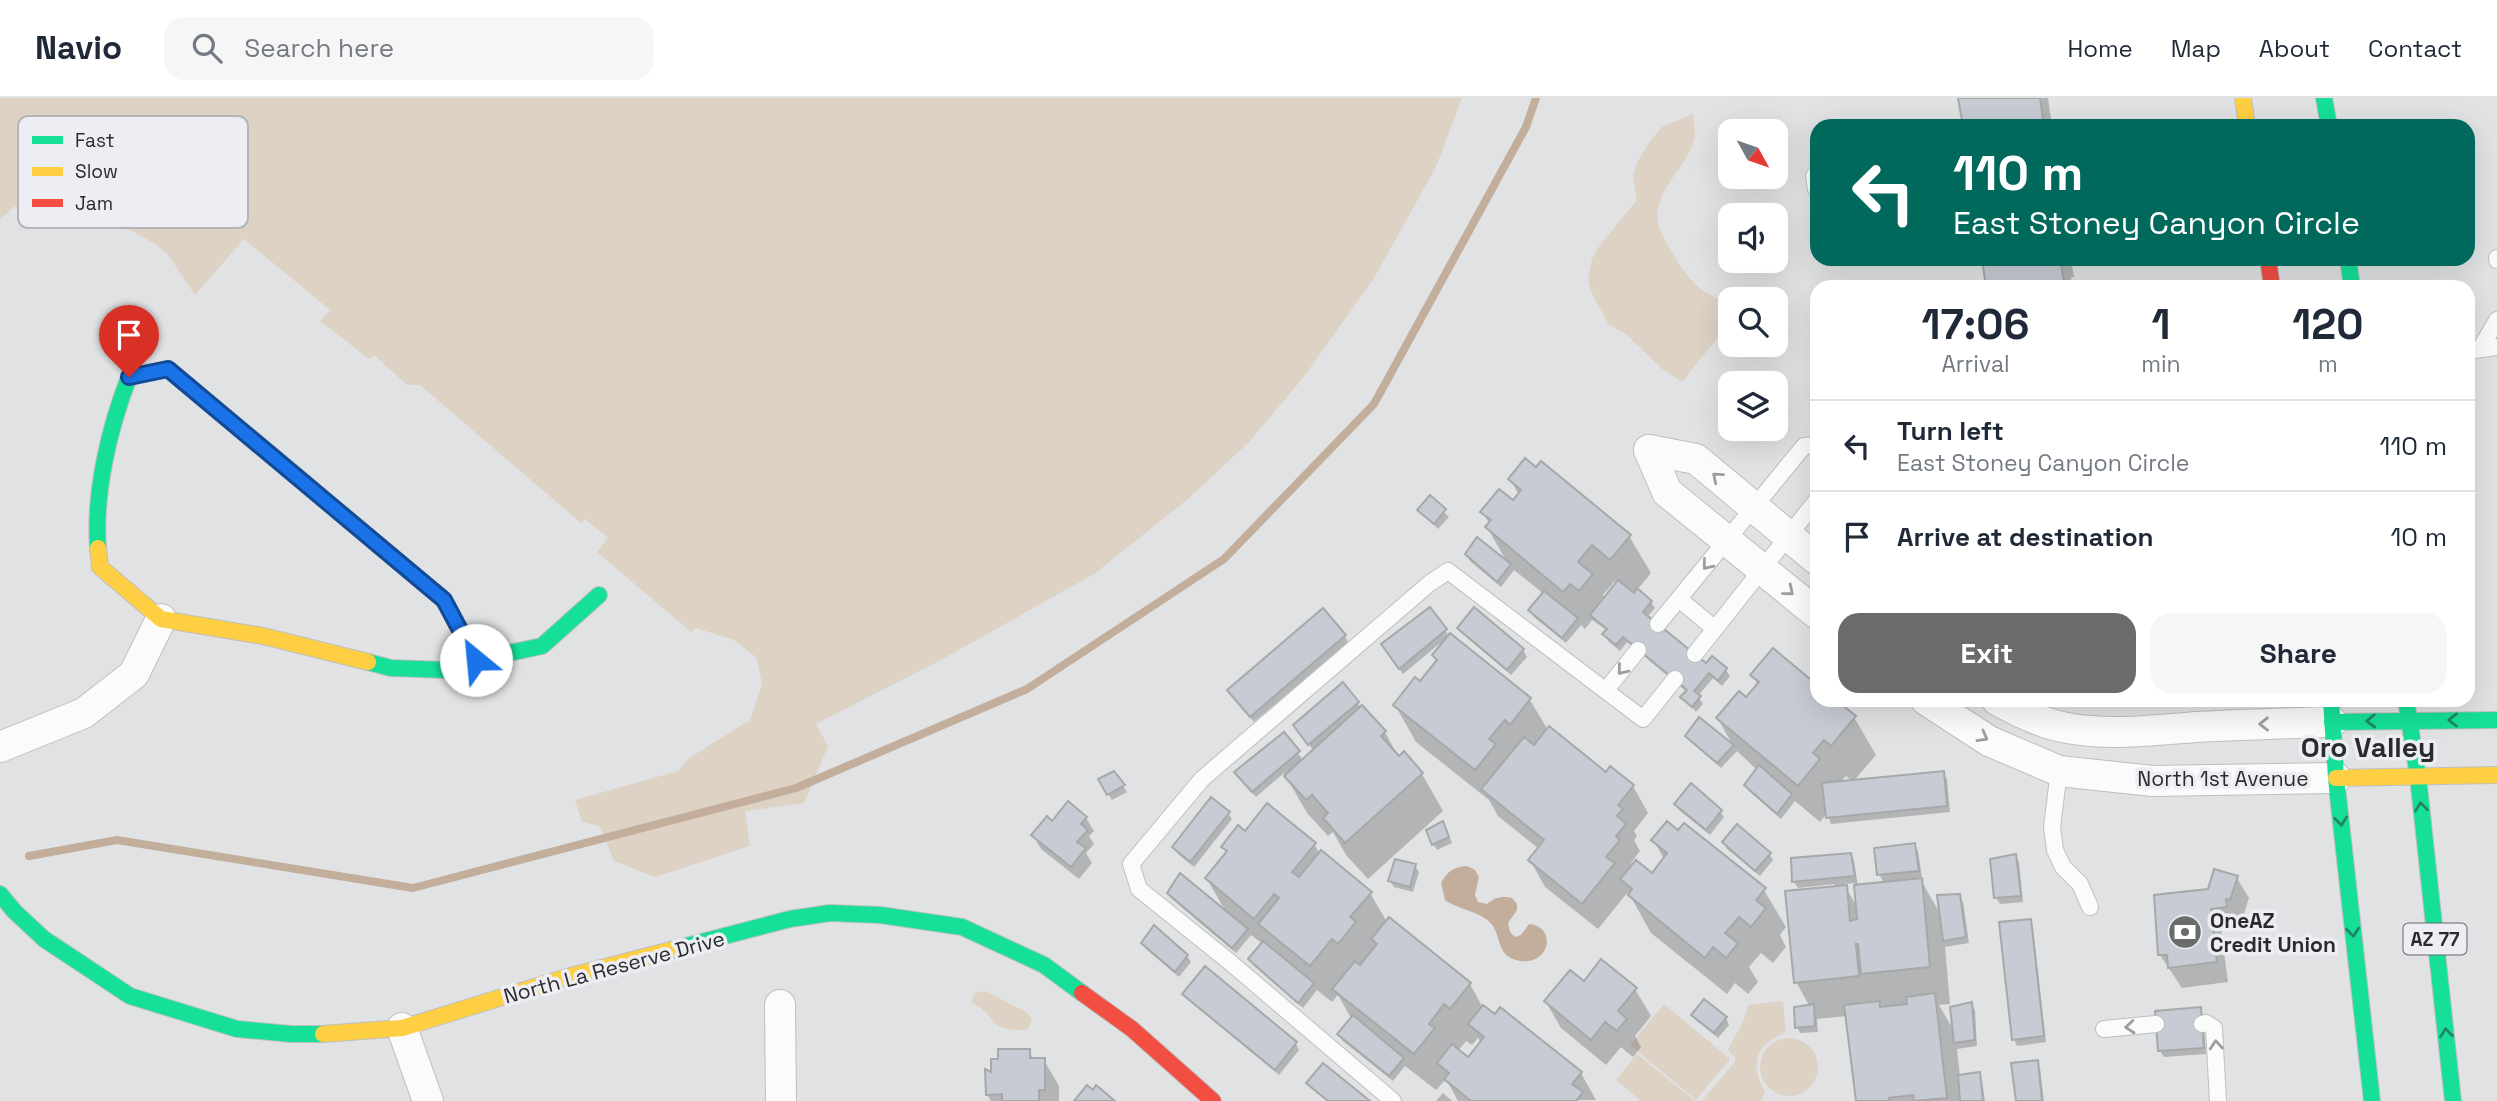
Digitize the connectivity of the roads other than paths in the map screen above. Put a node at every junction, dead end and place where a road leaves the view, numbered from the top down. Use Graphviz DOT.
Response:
graph roads {
  1 [pos="2243,98"];
  2 [pos="2325,98"];
  3 [pos="2246,119"];
  4 [pos="2328,119"];
  5 [pos="2497,320"];
  6 [pos="2497,347"];
  7 [pos="2475,349"];
  8 [pos="2475,350"];
  9 [pos="1810,446"];
  10 [pos="1754,508"];
  11 [pos="1810,509"];
  12 [pos="1789,536"];
  13 [pos="1727,541"];
  14 [pos="1810,554"];
  15 [pos="1762,569"];
  16 [pos="599,596"];
  17 [pos="1679,599"];
  18 [pos="1810,608"];
  19 [pos="161,619"];
  20 [pos="1658,624"];
  21 [pos="1715,629"];
  22 [pos="1638,650"];
  23 [pos="1695,654"];
  24 [pos="476,660"];
  25 [pos="1675,679"];
  26 [pos="1606,690"];
  27 [pos="1937,707"];
  28 [pos="2011,707"];
  29 [pos="2407,707"];
  30 [pos="2332,711"];
  31 [pos="2409,720"];
  32 [pos="2497,720"];
  33 [pos="2067,728"];
  34 [pos="0,747"];
  35 [pos="2059,771"];
  36 [pos="2497,775"];
  37 [pos="2418,777"];
  38 [pos="2336,778"];
  39 [pos="2090,907"];
  40 [pos="5,909"];
  41 [pos="780,1005"];
  42 [pos="2156,1024"];
  43 [pos="2202,1024"];
  44 [pos="402,1028"];
  45 [pos="2104,1029"];
  46 [pos="778,1100"];
  47 [pos="428,1101"];
  48 [pos="1213,1101"];
  49 [pos="1393,1101"];
  50 [pos="2218,1101"];
  51 [pos="2372,1101"];
  52 [pos="2453,1101"];
  1 -- 3 [label="main road"];
  2 -- 4 [label="main road"];
  5 -- 7 [label="lane"];
  6 -- 8 [label="lane"];
  9 -- 10 [label="lane"];
  10 -- 12 [label="street"];
  10 -- 13 [label="lane"];
  10 -- 13 [label="street, one-way"];
  11 -- 12 [label="lane"];
  12 -- 14 [label="street"];
  12 -- 15 [label="lane"];
  13 -- 15 [label="street"];
  13 -- 17 [label="lane, one-way"];
  15 -- 18 [label="street, one-way"];
  15 -- 21 [label="lane"];
  16 -- 24 [label="main road"];
  17 -- 20 [label="lane"];
  17 -- 21 [label="lane"];
  19 -- 24 [label="main road"];
  19 -- 24 [label="main road"];
  19 -- 34 [label="street"];
  21 -- 23 [label="lane"];
  22 -- 26 [label="lane, one-way"];
  25 -- 26 [label="lane"];
  26 -- 49 [label="lane"];
  27 -- 35 [label="street, North 1st Avenue, one-way"];
  28 -- 33 [label="street"];
  29 -- 31 [label="main road, AZ 77"];
  31 -- 30 [label="main road, one-way"];
  30 -- 33 [label="street, one-way"];
  30 -- 38 [label="main road"];
  32 -- 31 [label="main road, one-way"];
  31 -- 37 [label="main road, AZ 77"];
  33 -- 35 [label="street"];
  35 -- 38 [label="street, North 1st Avenue"];
  35 -- 39 [label="lane"];
  36 -- 37 [label="main road, North 1st Avenue"];
  37 -- 38 [label="main road, North 1st Avenue"];
  52 -- 37 [label="main road, AZ 77, one-way"];
  38 -- 51 [label="main road, one-way"];
  40 -- 44 [label="main road, North La Reserve Drive"];
  41 -- 46 [label="street"];
  42 -- 45 [label="lane, one-way"];
  50 -- 43 [label="lane, one-way"];
  44 -- 47 [label="street"];
  44 -- 48 [label="main road, North La Reserve Drive"];
}
